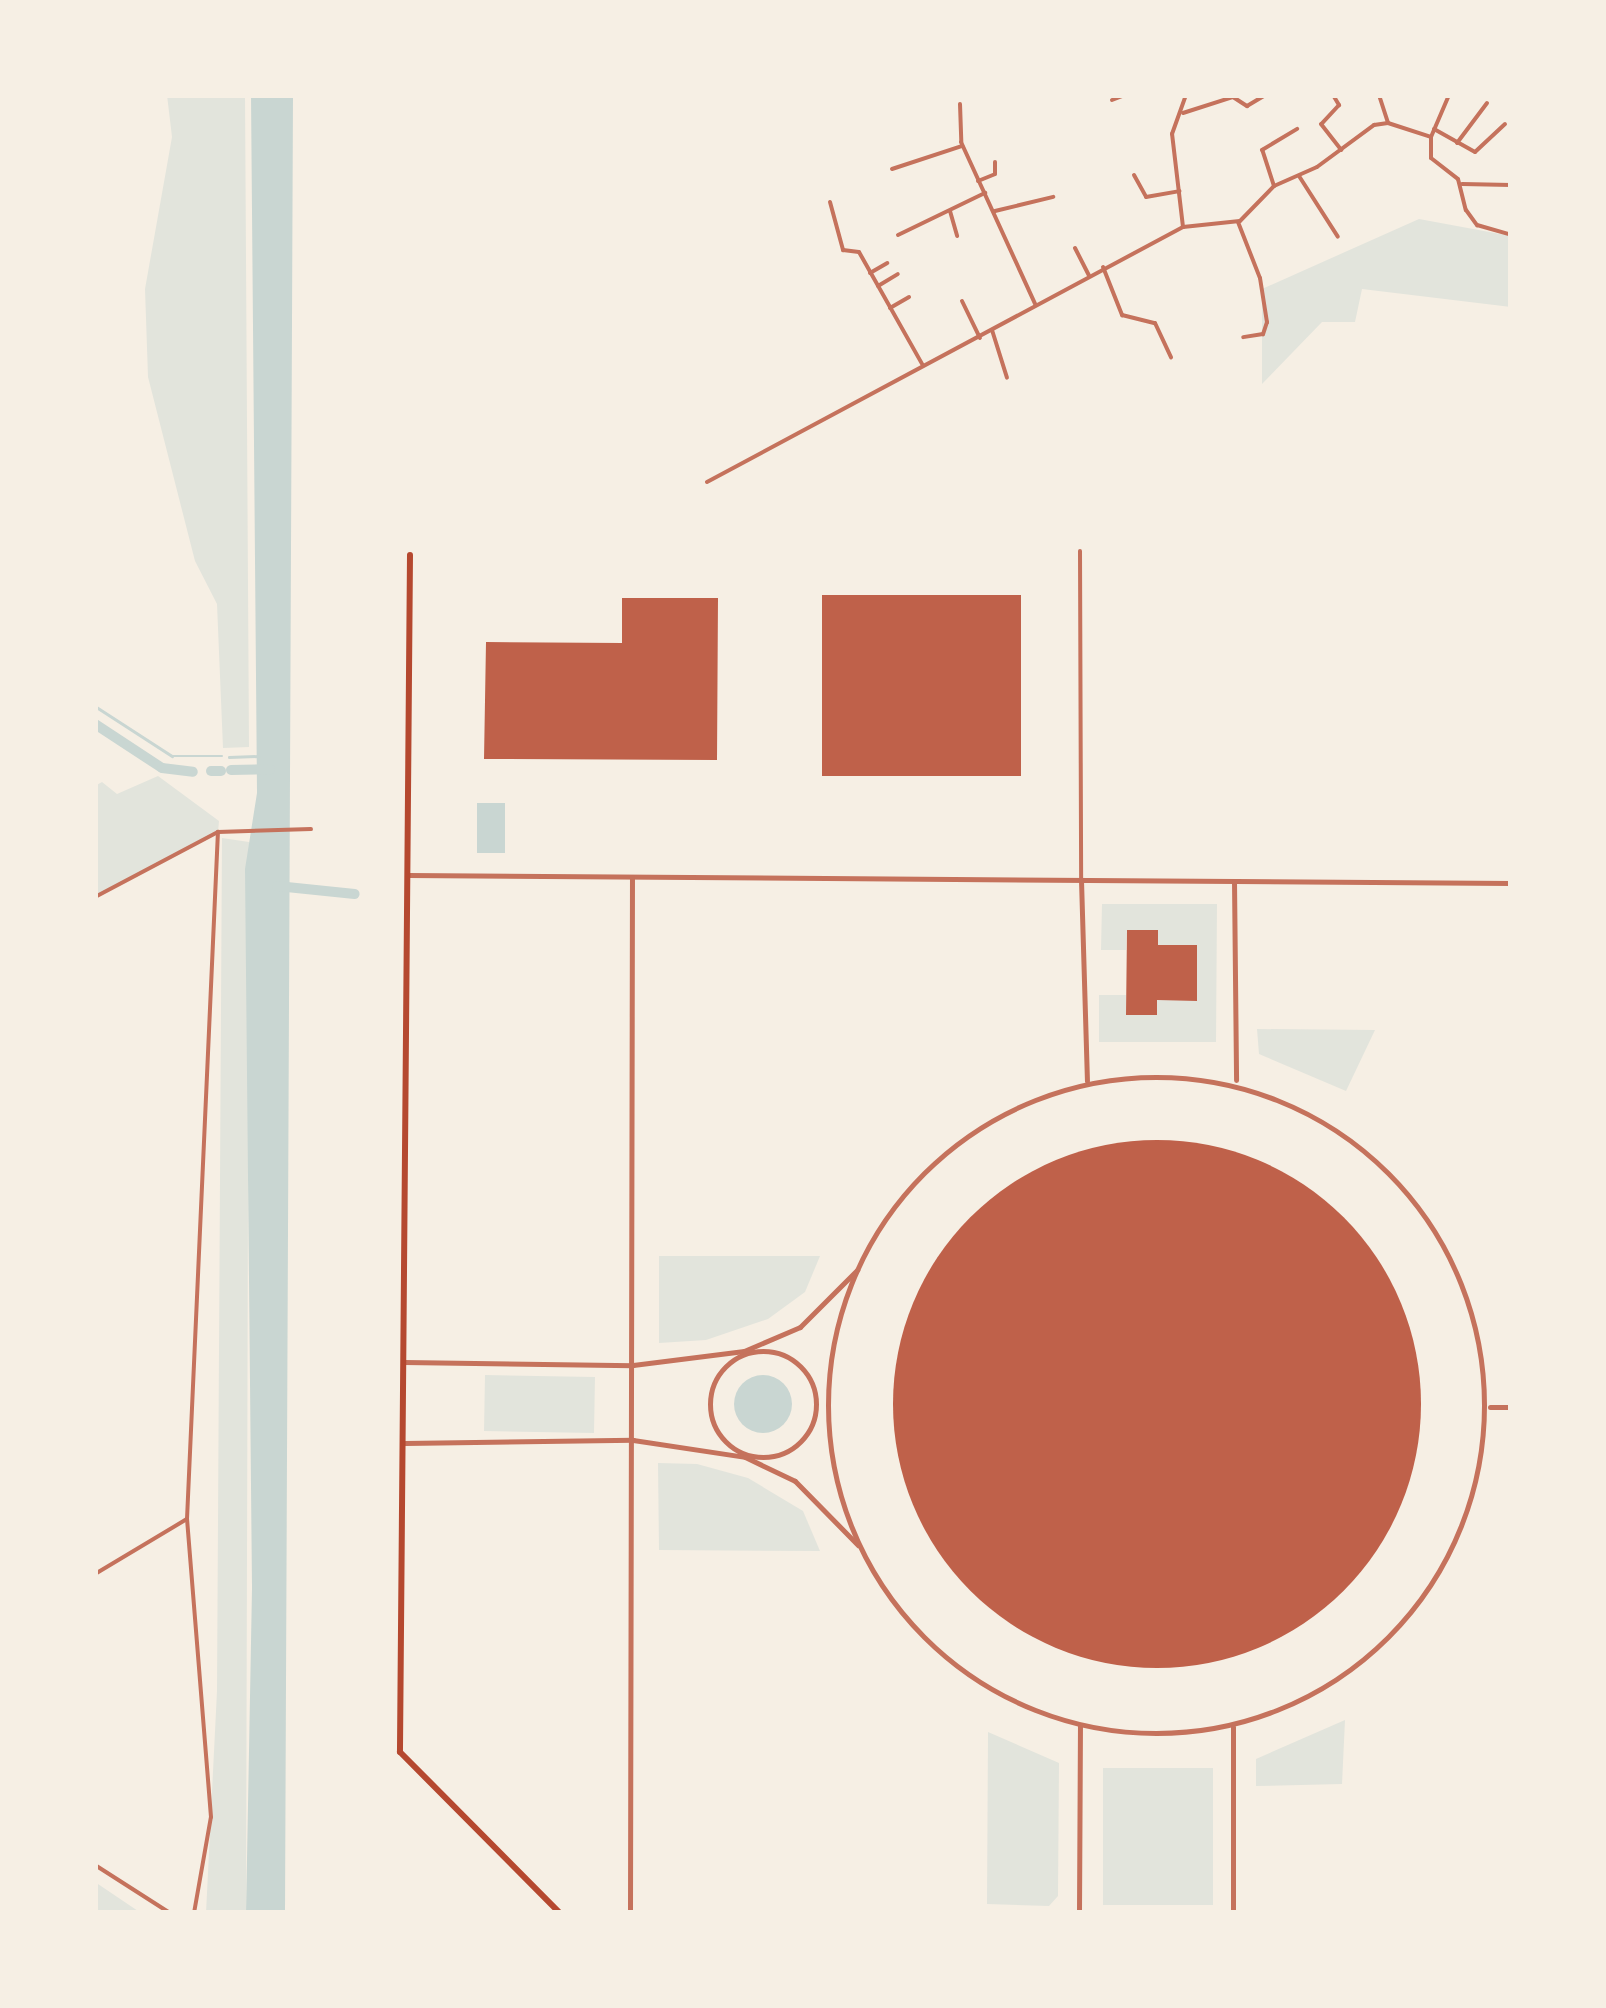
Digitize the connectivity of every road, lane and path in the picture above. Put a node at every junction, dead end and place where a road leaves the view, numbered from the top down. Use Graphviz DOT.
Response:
graph roads {
  1 [pos="1124,95"];
  2 [pos="1186,95"];
  3 [pos="1265,95"];
  4 [pos="1334,95"];
  5 [pos="1378,95"];
  6 [pos="1449,95"];
  7 [pos="1112,100"];
  8 [pos="1487,102"];
  9 [pos="960,104"];
  10 [pos="1181,114"];
  11 [pos="1388,123"];
  12 [pos="1505,124"];
  13 [pos="1296,129"];
  14 [pos="1434,130"];
  15 [pos="1431,137"];
  16 [pos="1457,143"];
  17 [pos="962,146"];
  18 [pos="1340,150"];
  19 [pos="995,162"];
  20 [pos="892,168"];
  21 [pos="1134,175"];
  22 [pos="1299,176"];
  23 [pos="978,181"];
  24 [pos="1462,184"];
  25 [pos="1274,186"];
  26 [pos="1511,186"];
  27 [pos="1179,191"];
  28 [pos="984,193"];
  29 [pos="1053,197"];
  30 [pos="830,202"];
  31 [pos="994,210"];
  32 [pos="950,211"];
  33 [pos="1238,222"];
  34 [pos="1183,228"];
  35 [pos="1511,235"];
  36 [pos="898,236"];
  37 [pos="957,236"];
  38 [pos="1338,237"];
  39 [pos="1075,248"];
  40 [pos="887,263"];
  41 [pos="1103,268"];
  42 [pos="870,273"];
  43 [pos="898,274"];
  44 [pos="1089,275"];
  45 [pos="878,286"];
  46 [pos="909,297"];
  47 [pos="962,301"];
  48 [pos="1035,304"];
  49 [pos="890,308"];
  50 [pos="992,330"];
  51 [pos="1243,337"];
  52 [pos="980,338"];
  53 [pos="1170,357"];
  54 [pos="922,364"];
  55 [pos="1007,378"];
  56 [pos="707,482"];
  57 [pos="1080,551"];
  58 [pos="410,555"];
  59 [pos="312,830"];
  60 [pos="218,832"];
  61 [pos="408,875"];
  62 [pos="632,877"];
  63 [pos="1081,880"];
  64 [pos="1234,881"];
  65 [pos="1511,882"];
  66 [pos="95,897"];
  67 [pos="1236,1080"];
  68 [pos="1087,1081"];
  69 [pos="860,1268"];
  70 [pos="744,1350"];
  71 [pos="404,1362"];
  72 [pos="633,1365"];
  73 [pos="819,1402"];
  74 [pos="1490,1407"];
  75 [pos="1511,1407"];
  76 [pos="633,1440"];
  77 [pos="405,1443"];
  78 [pos="745,1456"];
  79 [pos="187,1519"];
  80 [pos="864,1550"];
  81 [pos="95,1574"];
  82 [pos="1080,1725"];
  83 [pos="1233,1727"];
  84 [pos="95,1864"];
  85 [pos="170,1913"];
  86 [pos="194,1913"];
  87 [pos="560,1913"];
  88 [pos="630,1913"];
  89 [pos="1079,1913"];
  90 [pos="1233,1913"];
  1 -- 7 [label="street"];
  2 -- 10 [label="street"];
  3 -- 10 [label="street"];
  4 -- 18 [label="street"];
  5 -- 11 [label="street"];
  6 -- 14 [label="street"];
  8 -- 16 [label="street"];
  9 -- 17 [label="street"];
  10 -- 27 [label="street"];
  11 -- 15 [label="street"];
  11 -- 18 [label="street"];
  12 -- 16 [label="street"];
  13 -- 25 [label="street"];
  14 -- 15 [label="street"];
  14 -- 16 [label="street"];
  15 -- 24 [label="street"];
  17 -- 20 [label="street"];
  17 -- 23 [label="street"];
  18 -- 22 [label="street"];
  19 -- 23 [label="street"];
  21 -- 27 [label="street"];
  22 -- 25 [label="street"];
  22 -- 38 [label="street"];
  23 -- 28 [label="street"];
  24 -- 26 [label="street"];
  24 -- 35 [label="street"];
  25 -- 33 [label="street"];
  27 -- 34 [label="street"];
  28 -- 31 [label="street"];
  28 -- 32 [label="street"];
  29 -- 31 [label="street"];
  30 -- 42 [label="street"];
  31 -- 48 [label="street"];
  32 -- 36 [label="street"];
  32 -- 37 [label="street"];
  33 -- 34 [label="street"];
  33 -- 51 [label="street"];
  34 -- 41 [label="street"];
  39 -- 44 [label="street"];
  40 -- 42 [label="street"];
  41 -- 44 [label="street"];
  41 -- 53 [label="street"];
  42 -- 45 [label="street"];
  43 -- 45 [label="street"];
  44 -- 48 [label="street"];
  45 -- 49 [label="street"];
  46 -- 49 [label="street"];
  47 -- 52 [label="street"];
  48 -- 50 [label="street"];
  49 -- 54 [label="street"];
  50 -- 52 [label="street"];
  50 -- 55 [label="street"];
  52 -- 54 [label="street"];
  54 -- 56 [label="street"];
  57 -- 63 [label="street"];
  58 -- 61 [label="main road"];
  59 -- 60 [label="street"];
  60 -- 66 [label="street"];
  60 -- 79 [label="street"];
  61 -- 62 [label="street"];
  61 -- 71 [label="main road"];
  62 -- 63 [label="street"];
  62 -- 72 [label="street"];
  63 -- 64 [label="street"];
  63 -- 68 [label="street"];
  64 -- 65 [label="street"];
  64 -- 67 [label="street"];
  67 -- 68 [label="street"];
  67 -- 74 [label="street"];
  68 -- 69 [label="street"];
  69 -- 70 [label="street"];
  69 -- 73 [label="street"];
  70 -- 72 [label="street"];
  70 -- 73 [label="street"];
  70 -- 78 [label="street"];
  71 -- 72 [label="street"];
  71 -- 77 [label="main road"];
  72 -- 76 [label="street"];
  73 -- 78 [label="street"];
  73 -- 80 [label="street"];
  74 -- 75 [label="street"];
  74 -- 83 [label="street"];
  76 -- 77 [label="street"];
  76 -- 78 [label="street"];
  76 -- 88 [label="street"];
  77 -- 87 [label="main road"];
  78 -- 80 [label="street"];
  79 -- 81 [label="street"];
  79 -- 86 [label="street"];
  80 -- 82 [label="street"];
  82 -- 83 [label="street"];
  82 -- 89 [label="street"];
  83 -- 90 [label="street"];
  84 -- 85 [label="street"];
}
